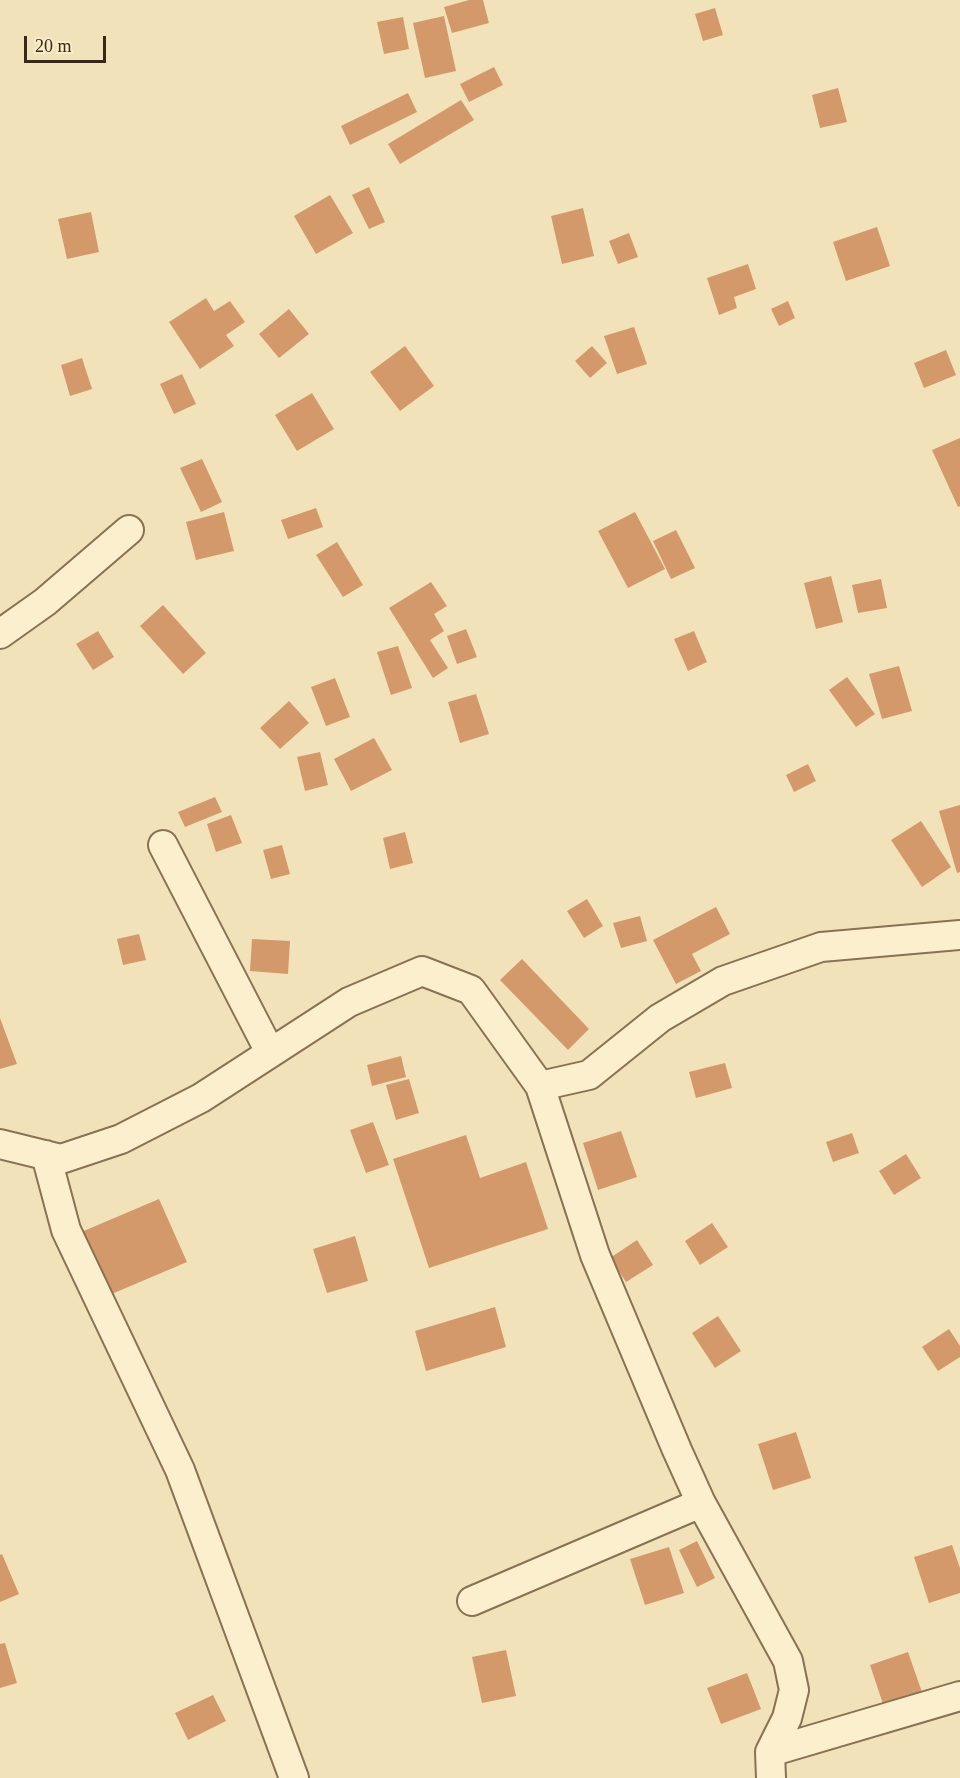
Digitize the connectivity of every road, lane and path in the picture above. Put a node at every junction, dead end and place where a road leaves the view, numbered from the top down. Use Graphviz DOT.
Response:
graph roads {
  1 [pos="129,530"];
  2 [pos="0,634"];
  3 [pos="163,845"];
  4 [pos="960,935"];
  5 [pos="270,1052"];
  6 [pos="540,1086"];
  7 [pos="0,1144"];
  8 [pos="46,1155"];
  9 [pos="702,1503"];
  10 [pos="472,1601"];
  11 [pos="960,1696"];
  12 [pos="771,1765"];
  13 [pos="294,1778"];
  1 -- 2 [label="street"];
  3 -- 5 [label="street"];
  4 -- 6 [label="street"];
  5 -- 6 [label="street"];
  5 -- 8 [label="street"];
  6 -- 9 [label="street"];
  7 -- 8 [label="street"];
  8 -- 13 [label="street"];
  9 -- 10 [label="street"];
  9 -- 12 [label="street"];
  11 -- 12 [label="street"];
}
